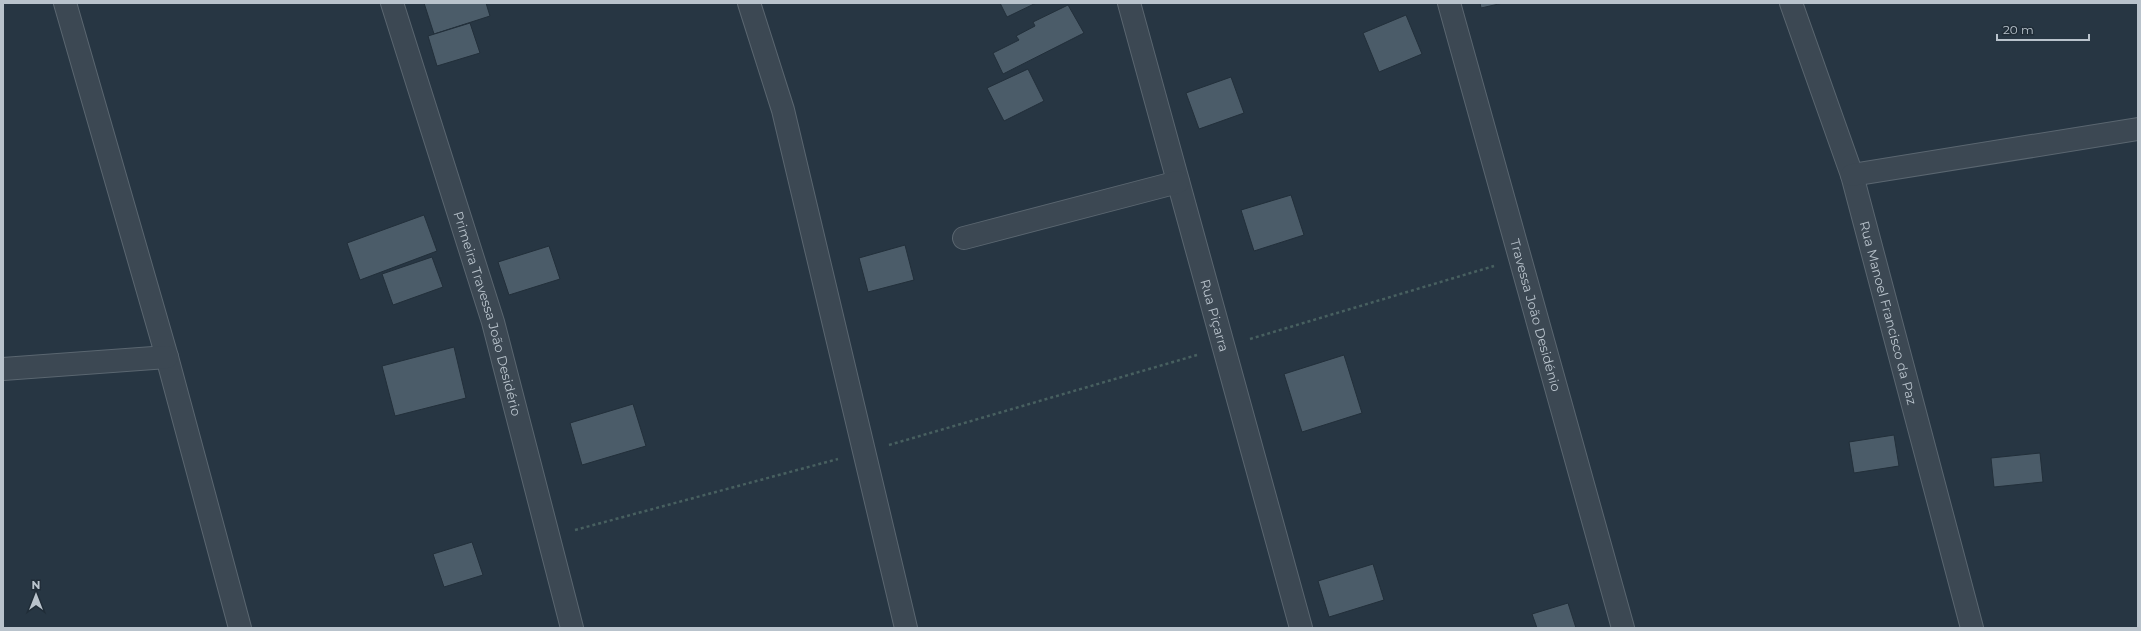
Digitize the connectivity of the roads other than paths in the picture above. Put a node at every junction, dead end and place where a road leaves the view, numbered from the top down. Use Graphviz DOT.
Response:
graph roads {
  1 [pos="65,3"];
  2 [pos="392,3"];
  3 [pos="749,3"];
  4 [pos="1129,3"];
  5 [pos="1449,3"];
  6 [pos="1791,3"];
  7 [pos="2138,129"];
  8 [pos="1852,175"];
  9 [pos="1178,182"];
  10 [pos="964,238"];
  11 [pos="167,357"];
  12 [pos="3,369"];
  13 [pos="240,628"];
  14 [pos="572,628"];
  15 [pos="906,628"];
  16 [pos="1301,628"];
  17 [pos="1623,628"];
  18 [pos="1972,628"];
  1 -- 11 [label="street"];
  2 -- 14 [label="street, Primeira Travessa João Desidério"];
  3 -- 15 [label="street"];
  4 -- 9 [label="street, Rua Piçarra"];
  5 -- 17 [label="street, Travessa João Desidénio"];
  6 -- 8 [label="street, Rua Manoel Francisco da Paz"];
  7 -- 8 [label="street"];
  8 -- 18 [label="street, Rua Manoel Francisco da Paz"];
  9 -- 10 [label="street"];
  9 -- 16 [label="street, Rua Piçarra"];
  11 -- 12 [label="street"];
  11 -- 13 [label="street"];
}
